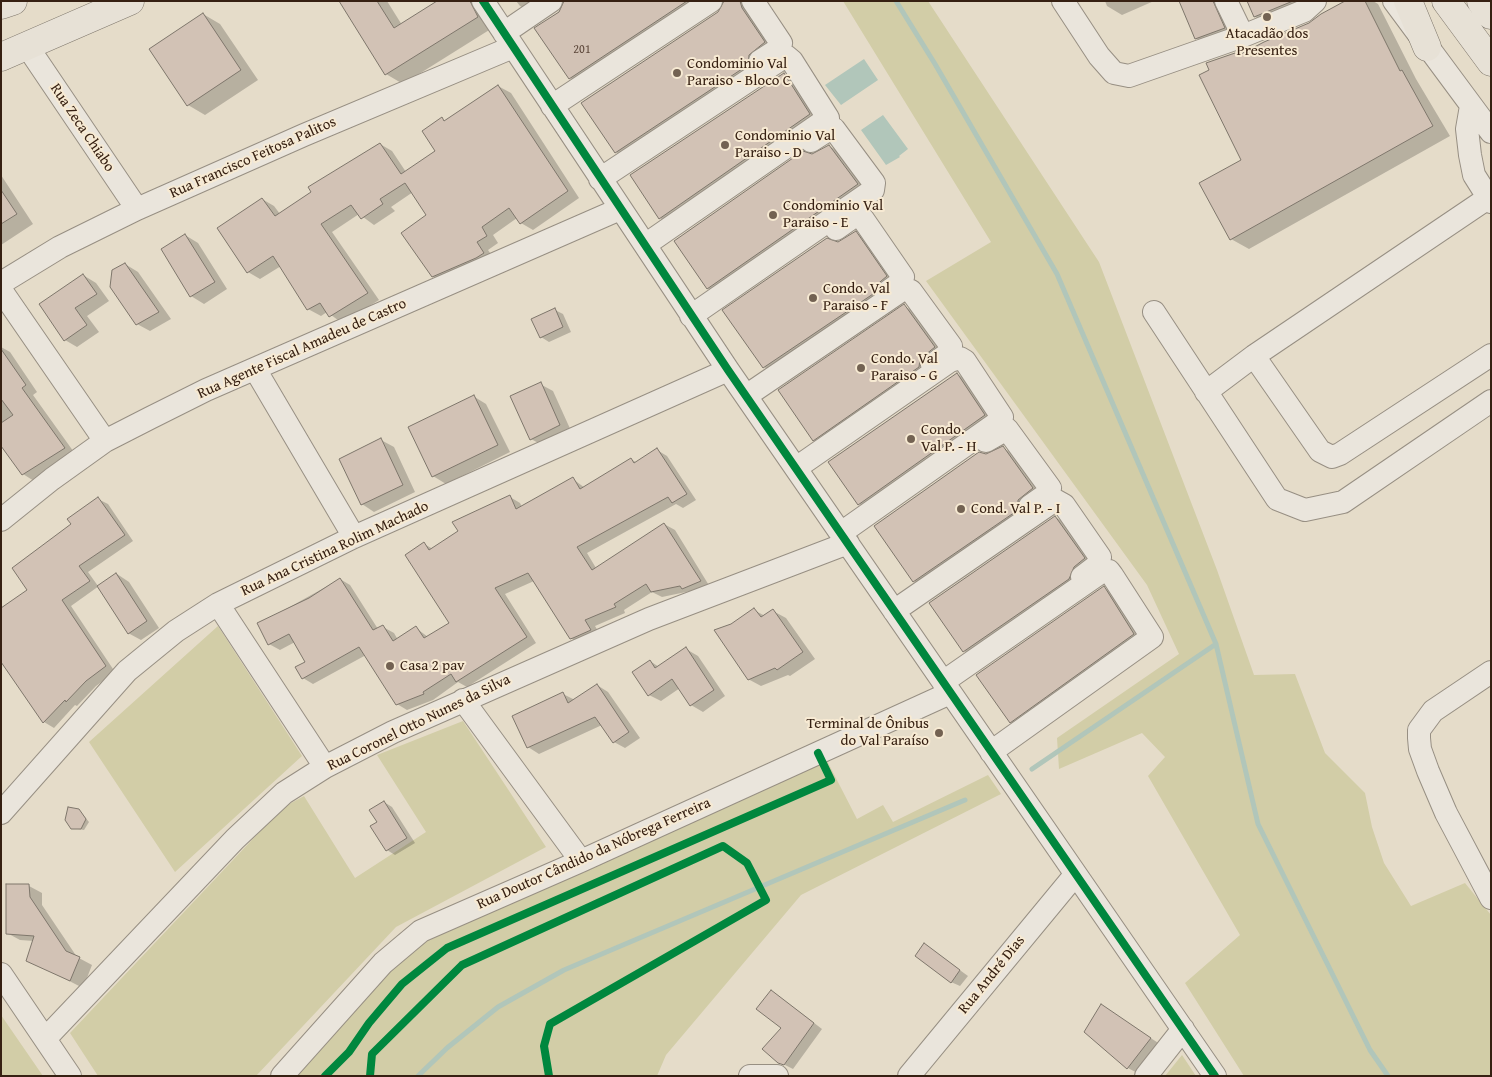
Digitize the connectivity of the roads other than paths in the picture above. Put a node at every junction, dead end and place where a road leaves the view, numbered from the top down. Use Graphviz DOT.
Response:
graph roads {
  1 [pos="13,1"];
  2 [pos="130,1"];
  3 [pos="483,1"];
  4 [pos="538,1"];
  5 [pos="551,1"];
  6 [pos="692,1"];
  7 [pos="711,1"];
  8 [pos="753,1"];
  9 [pos="1063,1"];
  10 [pos="1226,1"];
  11 [pos="1315,1"];
  12 [pos="1394,1"];
  13 [pos="1408,1"];
  14 [pos="1446,1"];
  15 [pos="1481,1"];
  16 [pos="1,5"];
  17 [pos="1491,15"];
  18 [pos="510,29"];
  19 [pos="1243,36"];
  20 [pos="27,46"];
  21 [pos="1427,47"];
  22 [pos="1,57"];
  23 [pos="1491,62"];
  24 [pos="557,97"];
  25 [pos="1471,106"];
  26 [pos="1491,132"];
  27 [pos="606,170"];
  28 [pos="1489,200"];
  29 [pos="137,209"];
  30 [pos="620,209"];
  31 [pos="654,243"];
  32 [pos="1,283"];
  33 [pos="1,290"];
  34 [pos="1154,312"];
  35 [pos="702,314"];
  36 [pos="1491,355"];
  37 [pos="1254,356"];
  38 [pos="256,369"];
  39 [pos="728,370"];
  40 [pos="752,388"];
  41 [pos="1206,392"];
  42 [pos="1491,400"];
  43 [pos="105,441"];
  44 [pos="801,459"];
  45 [pos="1,520"];
  46 [pos="850,533"];
  47 [pos="354,537"];
  48 [pos="901,601"];
  49 [pos="218,604"];
  50 [pos="959,666"];
  51 [pos="1491,672"];
  52 [pos="944,684"];
  53 [pos="463,700"];
  54 [pos="1000,746"];
  55 [pos="325,767"];
  56 [pos="1,813"];
  57 [pos="581,861"];
  58 [pos="1075,874"];
  59 [pos="1491,898"];
  60 [pos="1,974"];
  61 [pos="1183,1028"];
  62 [pos="45,1039"];
  63 [pos="70,1076"];
  64 [pos="282,1076"];
  65 [pos="750,1076"];
  66 [pos="778,1076"];
  67 [pos="909,1076"];
  68 [pos="1146,1076"];
  69 [pos="1215,1076"];
  1 -- 16 [label="main road"];
  2 -- 20 [label="main road"];
  3 -- 18 [label="street"];
  4 -- 18 [label="street"];
  5 -- 18 [label="street"];
  6 -- 24 [label="street"];
  7 -- 24 [label="street"];
  8 -- 27 [label="street"];
  9 -- 19 [label="street"];
  10 -- 19 [label="street"];
  11 -- 19 [label="street"];
  12 -- 21 [label="street"];
  13 -- 21 [label="main road"];
  14 -- 23 [label="main road"];
  15 -- 17 [label="main road"];
  18 -- 24 [label="street"];
  18 -- 29 [label="street, Rua Francisco Feitosa Palitos"];
  20 -- 22 [label="main road"];
  20 -- 29 [label="street, Rua Zeca Chiabo"];
  21 -- 25 [label="street"];
  24 -- 27 [label="street"];
  25 -- 26 [label="street"];
  25 -- 28 [label="street"];
  27 -- 30 [label="street"];
  27 -- 31 [label="street"];
  28 -- 37 [label="street"];
  29 -- 32 [label="street, Rua Francisco Feitosa Palitos"];
  30 -- 31 [label="street"];
  30 -- 38 [label="street, Rua Agente Fiscal Amadeu de Castro"];
  31 -- 35 [label="street"];
  31 -- 35 [label="street"];
  33 -- 43 [label="street"];
  34 -- 41 [label="street"];
  35 -- 39 [label="street"];
  35 -- 40 [label="street"];
  36 -- 37 [label="street"];
  37 -- 41 [label="street"];
  38 -- 43 [label="street, Rua Agente Fiscal Amadeu de Castro"];
  38 -- 47 [label="street"];
  39 -- 40 [label="street"];
  39 -- 47 [label="street, Rua Ana Cristina Rolim Machado"];
  40 -- 44 [label="street"];
  40 -- 44 [label="street"];
  41 -- 42 [label="street"];
  43 -- 45 [label="street, Rua Agente Fiscal Amadeu de Castro"];
  44 -- 46 [label="street"];
  44 -- 46 [label="street"];
  46 -- 48 [label="street"];
  46 -- 48 [label="street"];
  46 -- 53 [label="street, Rua Coronel Otto Nunes da Silva"];
  47 -- 49 [label="street, Rua Ana Cristina Rolim Machado"];
  48 -- 50 [label="street"];
  48 -- 52 [label="street"];
  49 -- 55 [label="street"];
  49 -- 56 [label="street, Rua Ana Cristina Rolim Machado"];
  50 -- 52 [label="street, Rua Doutor Cândido da Nóbrega Ferreira"];
  50 -- 54 [label="street"];
  51 -- 59 [label="street"];
  52 -- 54 [label="street"];
  52 -- 57 [label="street, Rua Doutor Cândido da Nóbrega Ferreira"];
  53 -- 55 [label="street, Rua Coronel Otto Nunes da Silva"];
  53 -- 57 [label="street"];
  54 -- 58 [label="street"];
  55 -- 62 [label="street, Rua Coronel Otto Nunes da Silva"];
  57 -- 64 [label="street, Rua Doutor Cândido da Nóbrega Ferreira"];
  58 -- 61 [label="street"];
  58 -- 67 [label="street, Rua André Dias"];
  60 -- 62 [label="street"];
  61 -- 68 [label="street"];
  61 -- 69 [label="street"];
  62 -- 63 [label="street"];
  65 -- 66 [label="street"];
}
